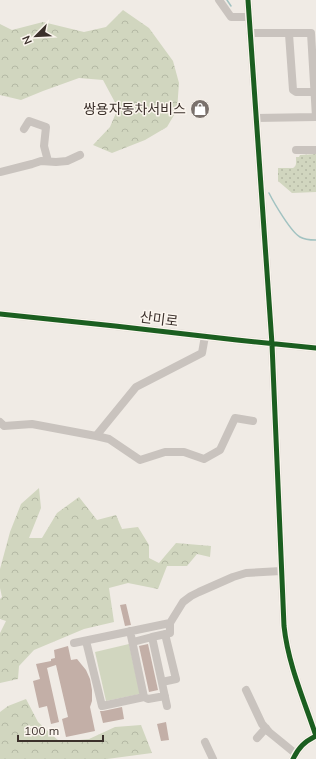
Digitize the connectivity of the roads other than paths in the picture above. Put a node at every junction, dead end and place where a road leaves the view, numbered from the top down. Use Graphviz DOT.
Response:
graph roads {
  1 [pos="219,0"];
  2 [pos="248,0"];
  3 [pos="249,17"];
  4 [pos="250,33"];
  5 [pos="289,34"];
  6 [pos="315,92"];
  7 [pos="316,117"];
  8 [pos="256,118"];
  9 [pos="24,129"];
  10 [pos="296,150"];
  11 [pos="316,150"];
  12 [pos="80,155"];
  13 [pos="48,161"];
  14 [pos="0,172"];
  15 [pos="0,314"];
  16 [pos="205,336"];
  17 [pos="272,344"];
  18 [pos="316,348"];
  19 [pos="253,421"];
  20 [pos="0,422"];
  21 [pos="96,436"];
  22 [pos="281,571"];
  23 [pos="170,623"];
  24 [pos="130,631"];
  25 [pos="166,634"];
  26 [pos="152,637"];
  27 [pos="86,641"];
  28 [pos="132,642"];
  29 [pos="74,643"];
  30 [pos="162,682"];
  31 [pos="246,690"];
  32 [pos="165,696"];
  33 [pos="144,697"];
  34 [pos="167,706"];
  35 [pos="266,728"];
  36 [pos="316,736"];
  37 [pos="257,738"];
  38 [pos="205,742"];
  39 [pos="294,756"];
  40 [pos="213,759"];
  1 -- 3 [label="street"];
  2 -- 3 [label="street"];
  3 -- 4 [label="street"];
  4 -- 5 [label="street"];
  4 -- 8 [label="street"];
  5 -- 6 [label="street"];
  5 -- 6 [label="street"];
  6 -- 7 [label="street"];
  7 -- 8 [label="street"];
  8 -- 17 [label="street"];
  9 -- 13 [label="street"];
  10 -- 11 [label="street"];
  12 -- 13 [label="street"];
  13 -- 14 [label="street"];
  15 -- 16 [label="street, 산미로"];
  16 -- 17 [label="street, 산미로"];
  16 -- 21 [label="street"];
  17 -- 18 [label="street, 산미로"];
  17 -- 22 [label="street"];
  19 -- 21 [label="street"];
  20 -- 21 [label="street"];
  22 -- 23 [label="street"];
  22 -- 36 [label="street"];
  23 -- 24 [label="street"];
  23 -- 25 [label="street"];
  24 -- 27 [label="street"];
  24 -- 28 [label="street"];
  25 -- 26 [label="street"];
  25 -- 30 [label="street"];
  26 -- 28 [label="street"];
  26 -- 30 [label="street"];
  27 -- 29 [label="street"];
  27 -- 33 [label="street"];
  28 -- 33 [label="street"];
  30 -- 32 [label="street"];
  31 -- 35 [label="street"];
  32 -- 33 [label="street"];
  32 -- 34 [label="street"];
  35 -- 37 [label="street"];
  35 -- 39 [label="street"];
  36 -- 39 [label="street"];
  38 -- 40 [label="street"];
}
